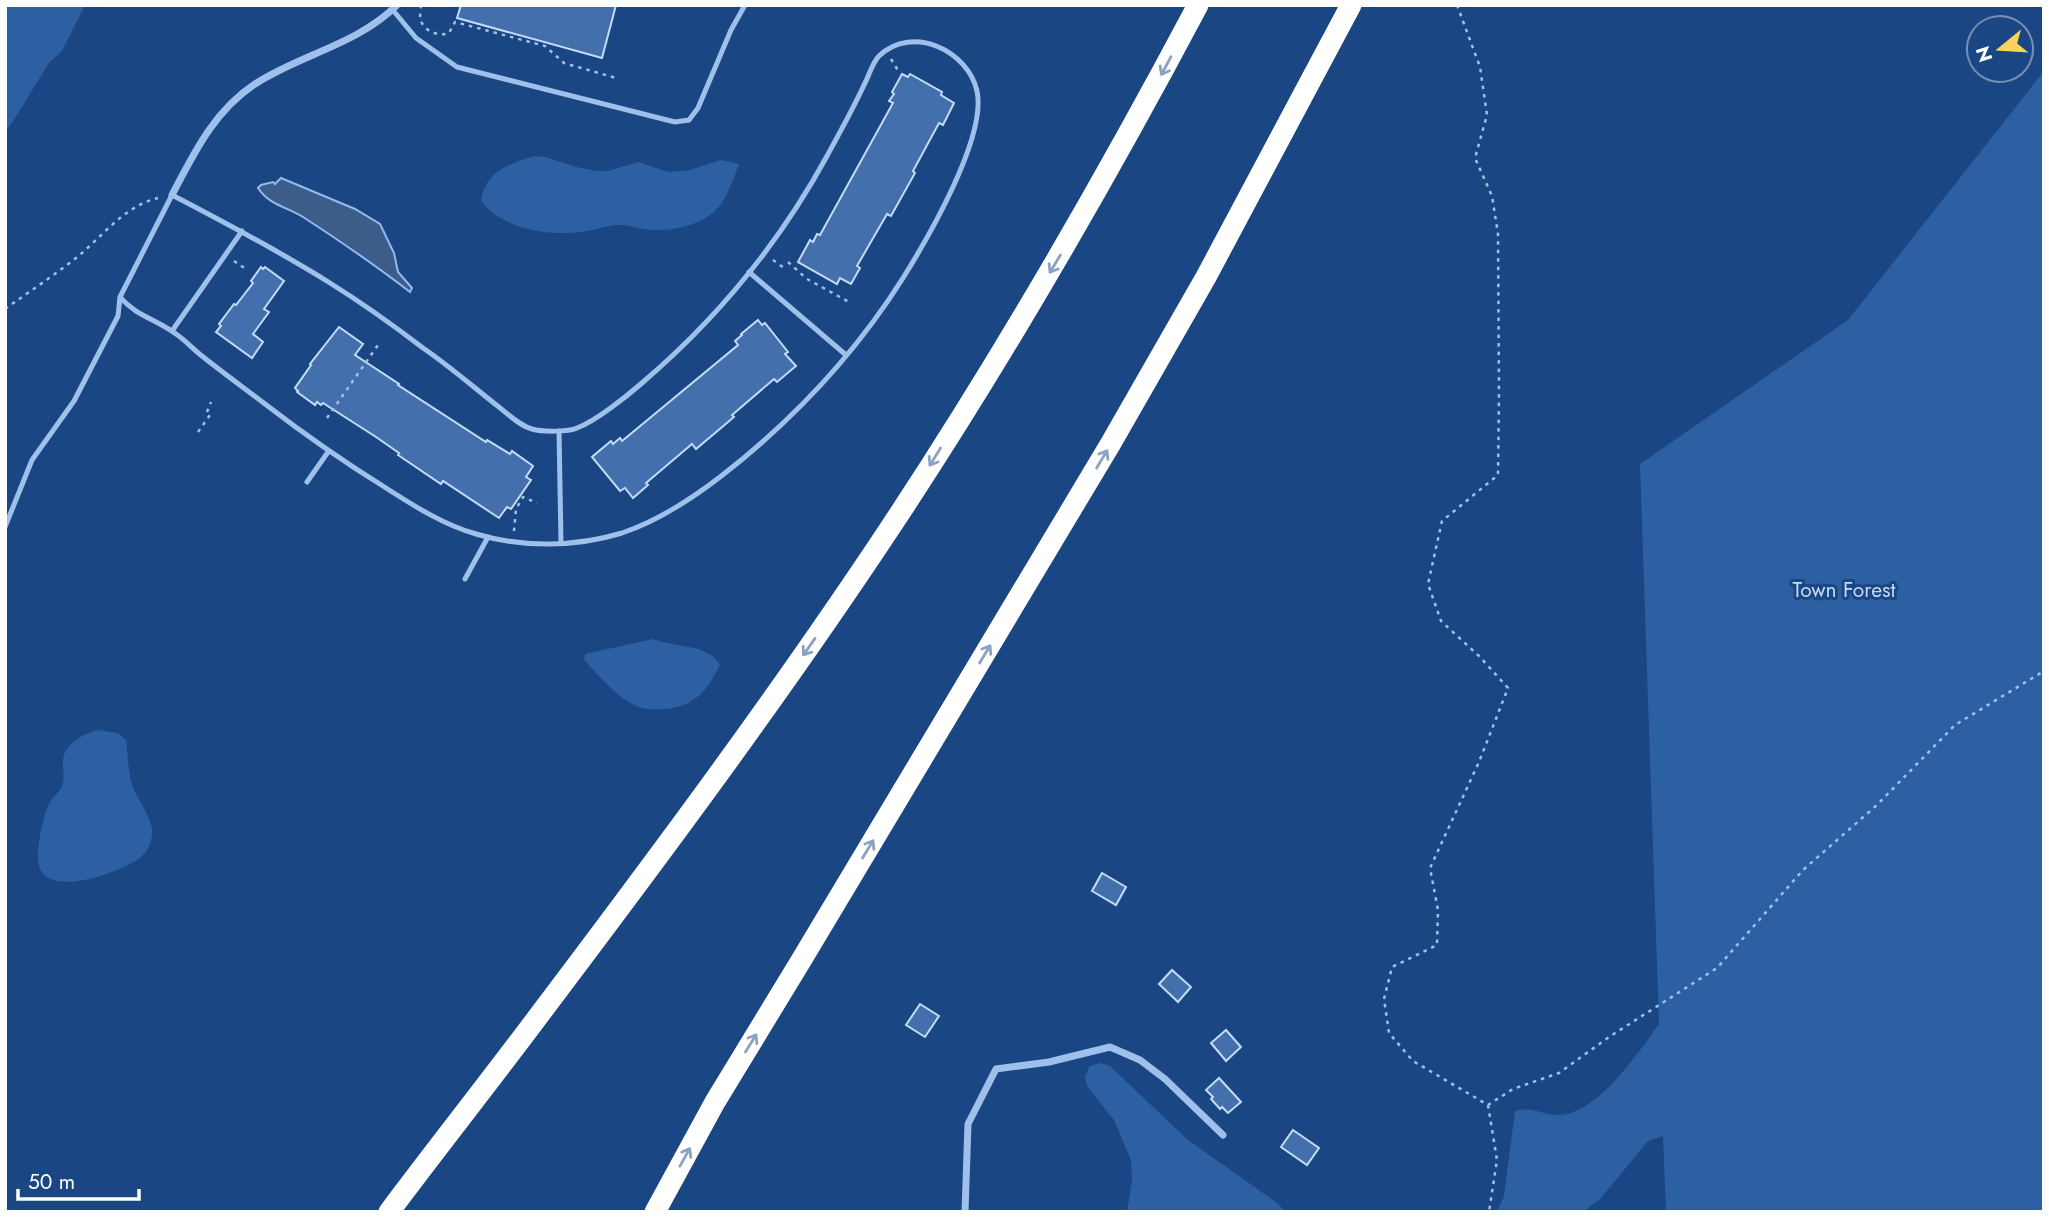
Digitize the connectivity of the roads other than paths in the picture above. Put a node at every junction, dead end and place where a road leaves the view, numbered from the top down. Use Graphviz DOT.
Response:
graph roads {
  1 [pos="745,5"];
  2 [pos="1198,5"];
  3 [pos="1351,5"];
  4 [pos="395,7"];
  5 [pos="172,195"];
  6 [pos="242,232"];
  7 [pos="750,272"];
  8 [pos="120,297"];
  9 [pos="172,331"];
  10 [pos="846,355"];
  11 [pos="559,431"];
  12 [pos="328,452"];
  13 [pos="307,482"];
  14 [pos="5,527"];
  15 [pos="488,537"];
  16 [pos="561,543"];
  17 [pos="465,579"];
  18 [pos="1223,1135"];
  19 [pos="389,1212"];
  20 [pos="655,1212"];
  21 [pos="965,1212"];
  1 -- 4 [label="lane"];
  2 -- 19 [label="highway, one-way"];
  20 -- 3 [label="highway, one-way"];
  4 -- 5 [label="street"];
  5 -- 6 [label="lane"];
  5 -- 8 [label="lane"];
  6 -- 9 [label="lane"];
  6 -- 11 [label="lane"];
  7 -- 10 [label="lane"];
  7 -- 10 [label="lane"];
  7 -- 11 [label="lane"];
  8 -- 9 [label="lane"];
  8 -- 14 [label="lane"];
  9 -- 12 [label="lane"];
  10 -- 16 [label="lane"];
  11 -- 16 [label="lane"];
  12 -- 13 [label="lane"];
  12 -- 15 [label="lane"];
  15 -- 16 [label="lane"];
  15 -- 17 [label="lane"];
  18 -- 21 [label="street"];
}
